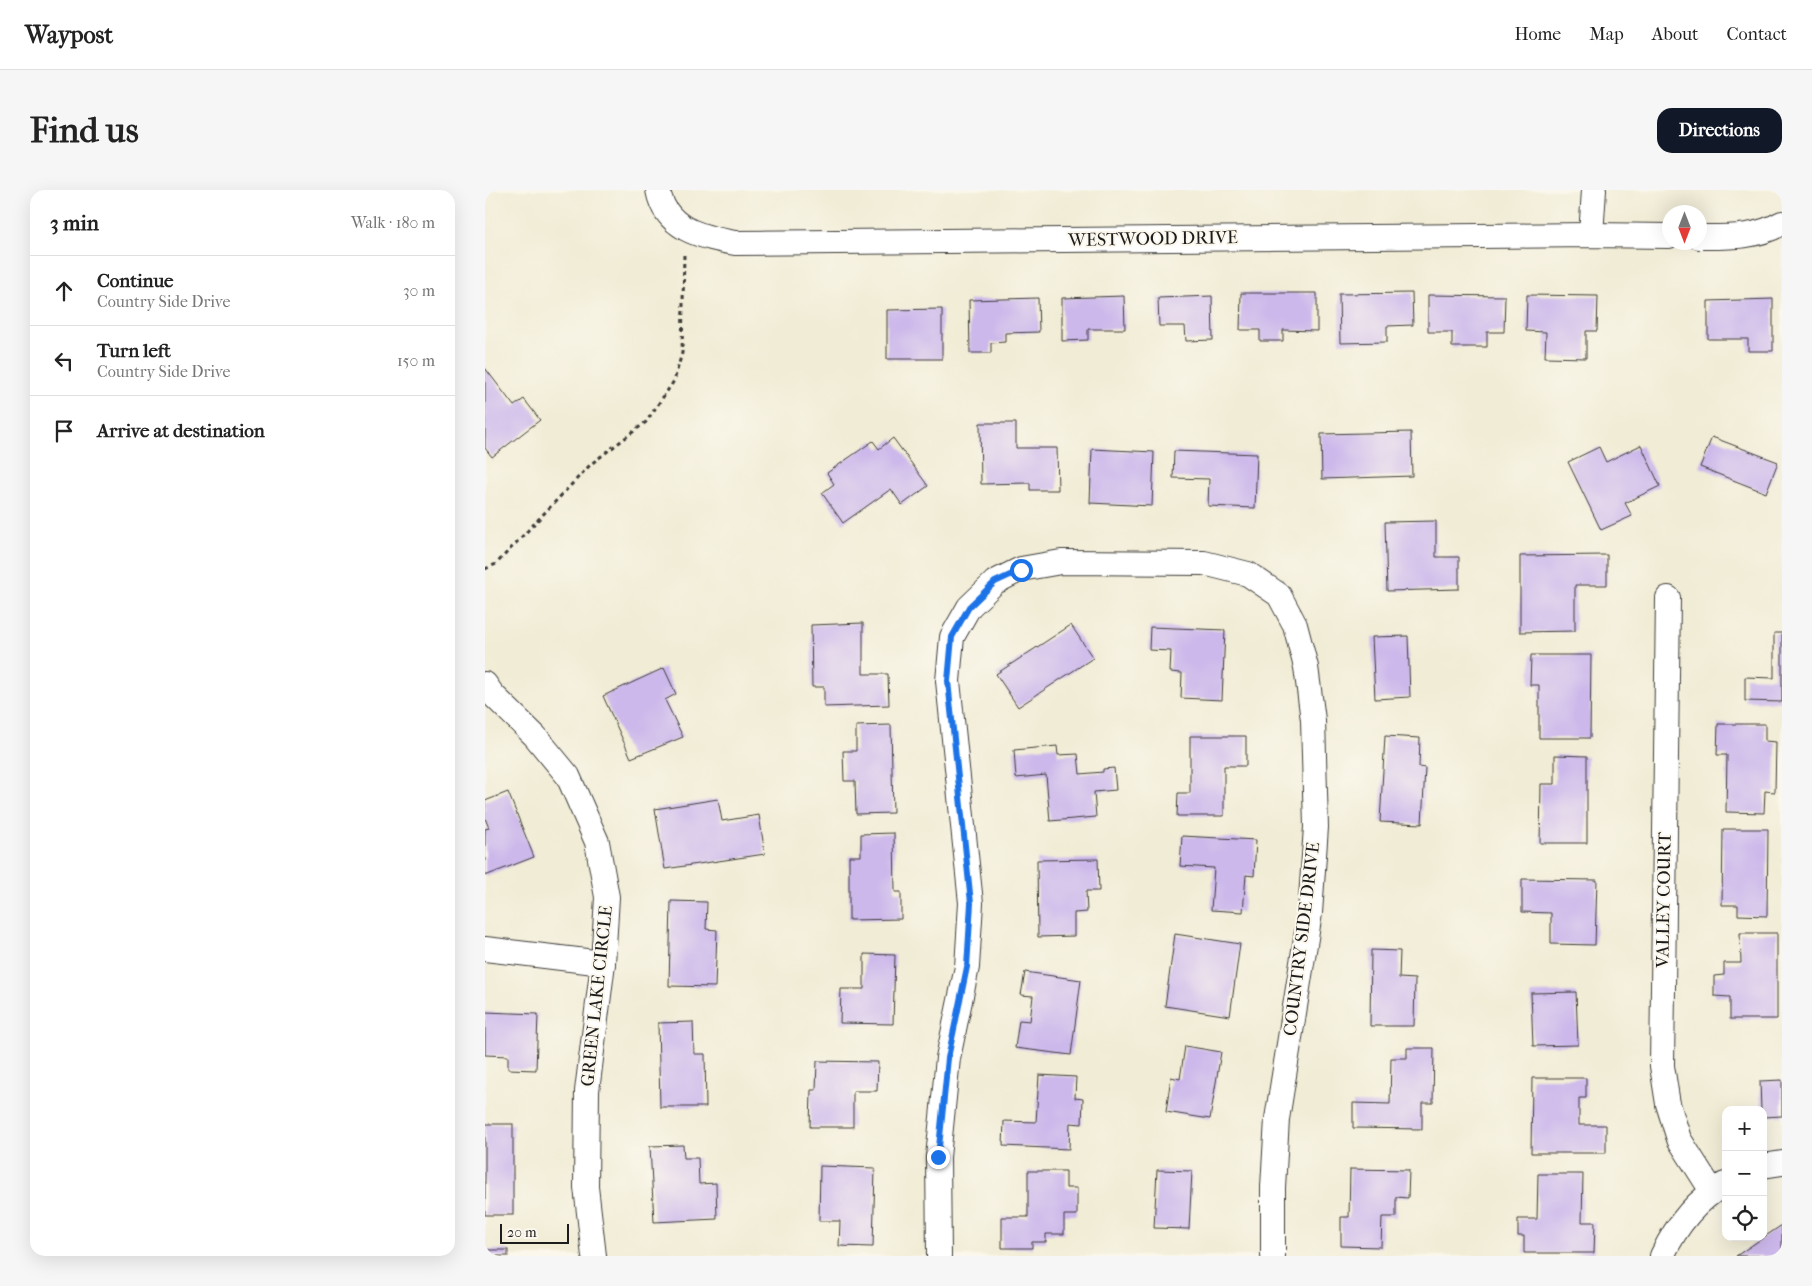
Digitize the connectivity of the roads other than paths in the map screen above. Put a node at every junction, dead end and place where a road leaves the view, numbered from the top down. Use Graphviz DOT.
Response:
graph roads {
  1 [pos="657,190"];
  2 [pos="1594,190"];
  3 [pos="1782,223"];
  4 [pos="1591,235"];
  5 [pos="1662,236"];
  6 [pos="1707,237"];
  7 [pos="1668,598"];
  8 [pos="485,684"];
  9 [pos="485,949"];
  10 [pos="603,963"];
  11 [pos="1782,1163"];
  12 [pos="1767,1165"];
  13 [pos="1719,1187"];
  14 [pos="594,1256"];
  15 [pos="939,1256"];
  16 [pos="1273,1256"];
  17 [pos="1662,1256"];
  1 -- 4 [label="street, WESTWOOD DRIVE"];
  2 -- 4 [label="street"];
  3 -- 6 [label="street"];
  4 -- 5 [label="street, WESTWOOD DRIVE"];
  7 -- 13 [label="street, VALLEY COURT"];
  8 -- 10 [label="street, GREEN LAKE CIRCLE"];
  9 -- 10 [label="street"];
  10 -- 14 [label="street, GREEN LAKE CIRCLE"];
  11 -- 12 [label="street"];
  13 -- 17 [label="street"];
  15 -- 16 [label="street, COUNTRY SIDE DRIVE"];
}
